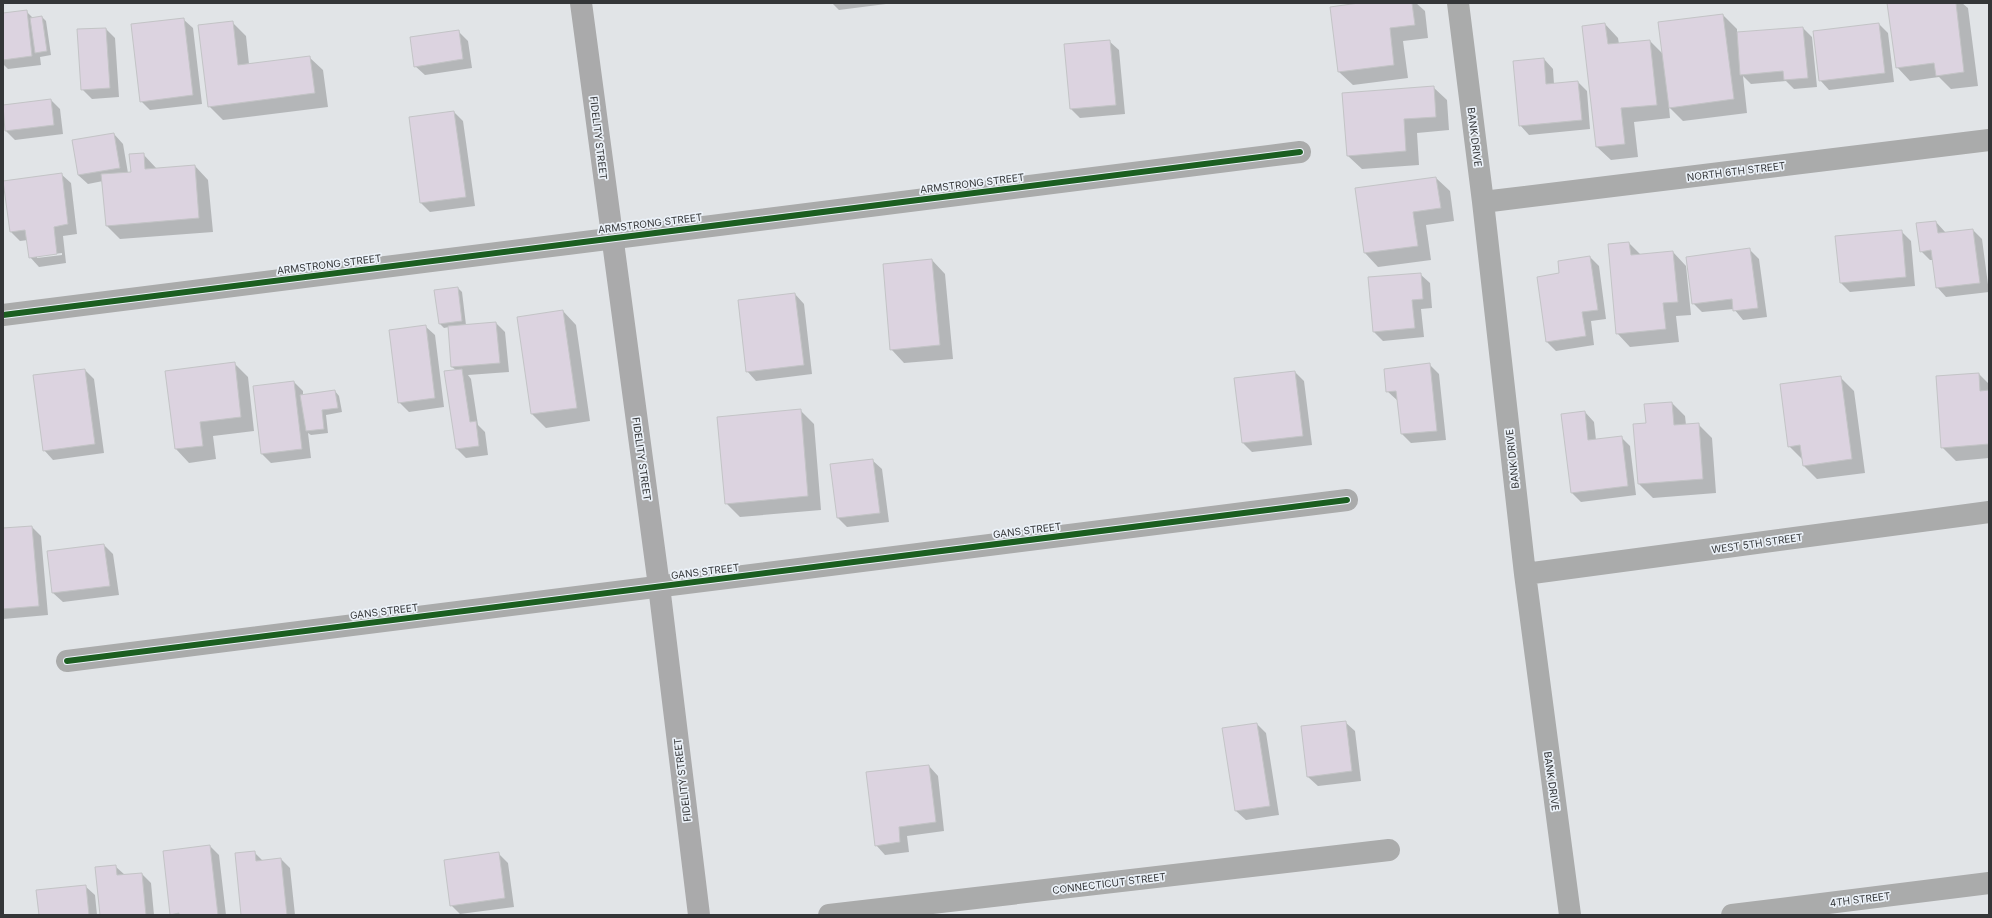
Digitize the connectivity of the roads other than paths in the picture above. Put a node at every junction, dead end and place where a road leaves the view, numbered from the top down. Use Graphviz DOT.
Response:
graph roads {
  1 [pos="581,3"];
  2 [pos="1458,3"];
  3 [pos="1989,140"];
  4 [pos="1300,152"];
  5 [pos="1483,202"];
  6 [pos="612,238"];
  7 [pos="3,315"];
  8 [pos="1347,500"];
  9 [pos="1989,512"];
  10 [pos="1525,574"];
  11 [pos="659,586"];
  12 [pos="67,661"];
  13 [pos="1389,850"];
  14 [pos="1989,883"];
  15 [pos="698,915"];
  16 [pos="829,915"];
  17 [pos="1570,915"];
  18 [pos="1732,915"];
  1 -- 6 [label="main road, FIDELITY STREET"];
  2 -- 5 [label="street, BANK DRIVE"];
  3 -- 5 [label="street, NORTH 6TH STREET"];
  4 -- 6 [label="street, ARMSTRONG STREET"];
  5 -- 10 [label="street, BANK DRIVE"];
  6 -- 7 [label="street, ARMSTRONG STREET"];
  6 -- 11 [label="main road, FIDELITY STREET"];
  8 -- 11 [label="street, GANS STREET"];
  9 -- 10 [label="street, WEST 5TH STREET"];
  10 -- 17 [label="street, BANK DRIVE"];
  11 -- 12 [label="street, GANS STREET"];
  11 -- 15 [label="main road, FIDELITY STREET"];
  13 -- 16 [label="street, CONNECTICUT STREET"];
  14 -- 18 [label="street, 4TH STREET"];
}
